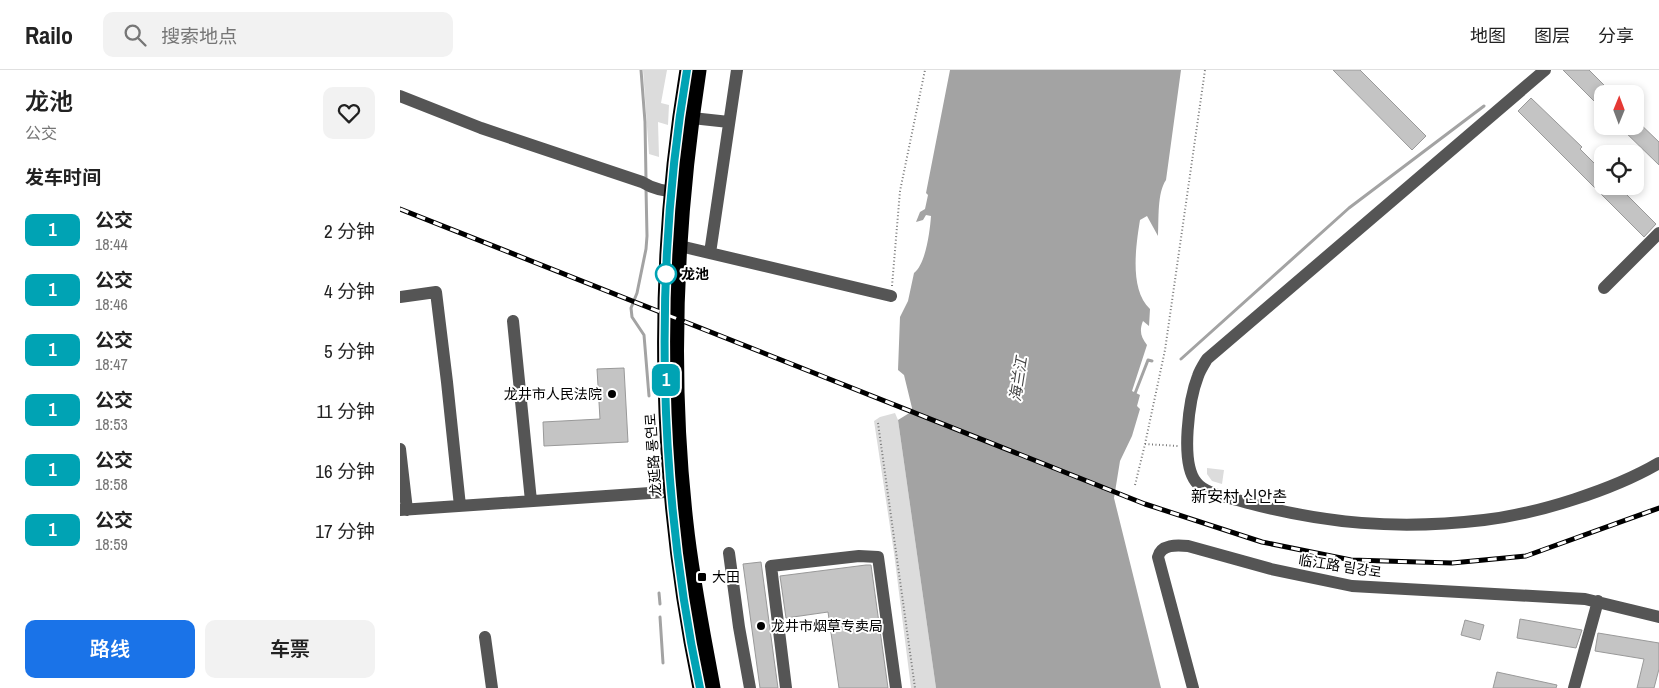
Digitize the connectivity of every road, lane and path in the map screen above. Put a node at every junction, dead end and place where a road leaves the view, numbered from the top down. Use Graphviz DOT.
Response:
graph roads {
  1 [pos="687,70"];
  2 [pos="700,70"];
  3 [pos="737,70"];
  4 [pos="925,70"];
  5 [pos="1205,70"];
  6 [pos="1545,70"];
  7 [pos="400,96"];
  8 [pos="692,118"];
  9 [pos="730,122"];
  10 [pos="677,192"];
  11 [pos="1659,234"];
  12 [pos="680,246"];
  13 [pos="710,253"];
  14 [pos="1604,288"];
  15 [pos="891,296"];
  16 [pos="400,297"];
  17 [pos="513,321"];
  18 [pos="878,423"];
  19 [pos="1145,444"];
  20 [pos="1186,446"];
  21 [pos="400,449"];
  22 [pos="1659,463"];
  23 [pos="1135,485"];
  24 [pos="677,491"];
  25 [pos="531,501"];
  26 [pos="460,506"];
  27 [pos="404,510"];
  28 [pos="729,553"];
  29 [pos="1598,601"];
  30 [pos="1659,617"];
  31 [pos="485,637"];
  32 [pos="492,688"];
  33 [pos="700,688"];
  34 [pos="713,688"];
  35 [pos="750,688"];
  36 [pos="786,688"];
  37 [pos="896,688"];
  38 [pos="915,688"];
  39 [pos="1193,688"];
  40 [pos="1574,688"];
  1 -- 10 [label="highway, 龙延路 룡연로"];
  2 -- 8 [label="highway, 龙延路 룡연로"];
  3 -- 9 [label="street"];
  4 -- 15 [label="path"];
  5 -- 19 [label="path"];
  6 -- 20 [label="street"];
  7 -- 10 [label="street"];
  8 -- 9 [label="street"];
  8 -- 10 [label="highway, 龙延路 룡연로"];
  9 -- 13 [label="street"];
  10 -- 12 [label="highway, 龙延路 룡연로"];
  10 -- 24 [label="highway, 龙延路 룡연로"];
  11 -- 14 [label="street"];
  12 -- 13 [label="street"];
  12 -- 24 [label="highway, 龙延路 룡연로"];
  13 -- 15 [label="street"];
  16 -- 26 [label="street"];
  17 -- 25 [label="street"];
  18 -- 38 [label="path"];
  19 -- 20 [label="path"];
  19 -- 23 [label="path"];
  20 -- 22 [label="street"];
  21 -- 27 [label="street"];
  24 -- 25 [label="street"];
  24 -- 33 [label="highway, 龙延路 룡연로"];
  24 -- 34 [label="highway, 龙延路 룡연로"];
  25 -- 26 [label="street"];
  26 -- 27 [label="street"];
  28 -- 35 [label="street"];
  29 -- 30 [label="street, 临江路 림강로"];
  29 -- 39 [label="street, 临江路 림강로"];
  29 -- 40 [label="street"];
  31 -- 32 [label="street"];
  36 -- 37 [label="street"];
}
